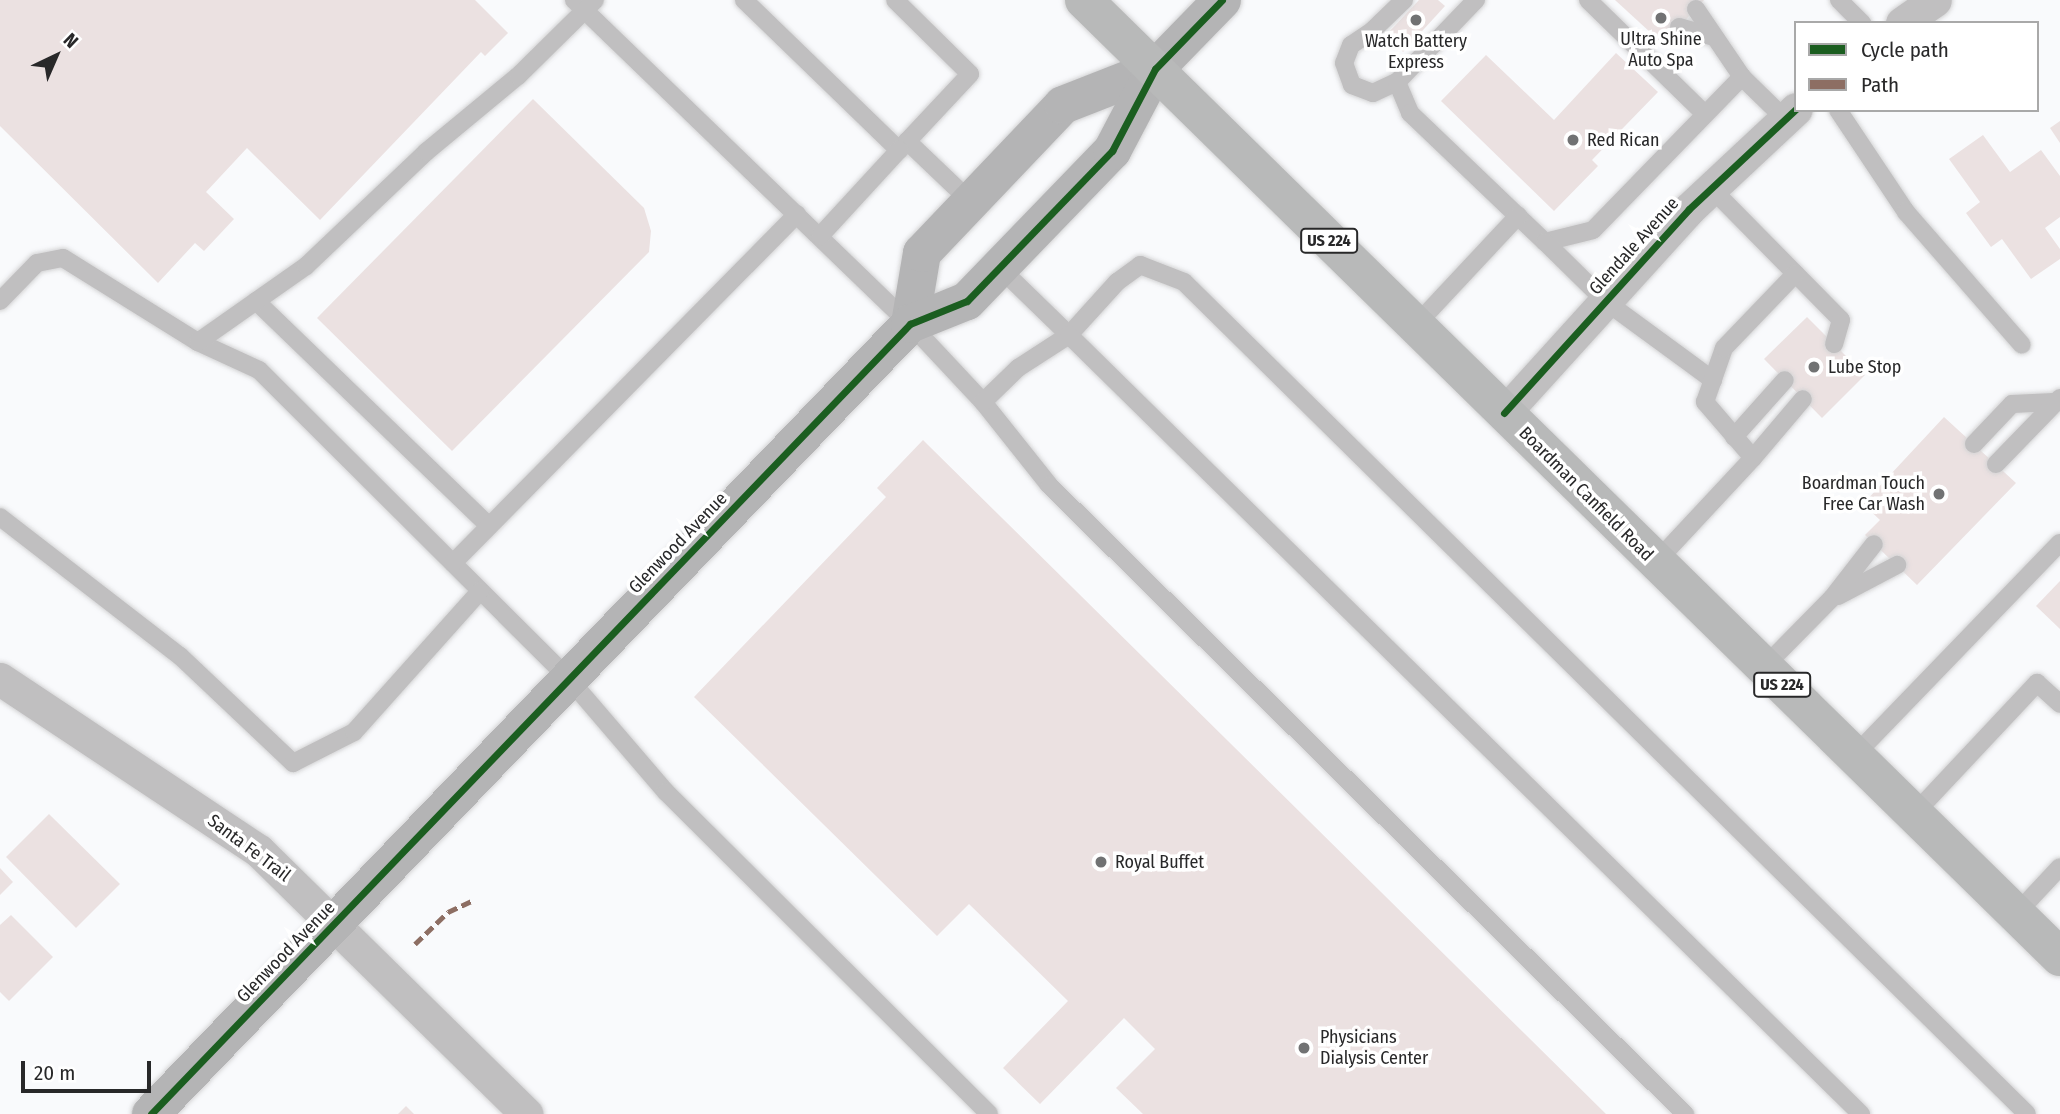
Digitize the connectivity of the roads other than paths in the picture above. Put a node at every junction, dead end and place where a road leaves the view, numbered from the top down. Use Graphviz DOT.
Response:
graph roads {
  1 [pos="744,0"];
  2 [pos="895,0"];
  3 [pos="1084,0"];
  4 [pos="1222,0"];
  5 [pos="1404,0"];
  6 [pos="1476,0"];
  7 [pos="1588,0"];
  8 [pos="1839,0"];
  9 [pos="1935,0"];
  10 [pos="585,4"];
  11 [pos="1696,9"];
  12 [pos="1860,21"];
  13 [pos="1905,21"];
  14 [pos="1679,27"];
  15 [pos="1713,37"];
  16 [pos="1155,69"];
  17 [pos="1742,76"];
  18 [pos="1397,82"];
  19 [pos="1839,112"];
  20 [pos="1705,114"];
  21 [pos="1791,114"];
  22 [pos="903,146"];
  23 [pos="1711,188"];
  24 [pos="971,202"];
  25 [pos="797,214"];
  26 [pos="1518,216"];
  27 [pos="820,236"];
  28 [pos="1545,242"];
  29 [pos="999,267"];
  30 [pos="1795,274"];
  31 [pos="0,301"];
  32 [pos="256,301"];
  33 [pos="1605,301"];
  34 [pos="910,324"];
  35 [pos="1415,326"];
  36 [pos="1069,335"];
  37 [pos="198,342"];
  38 [pos="1834,344"];
  39 [pos="2022,345"];
  40 [pos="1713,380"];
  41 [pos="1785,380"];
  42 [pos="1803,399"];
  43 [pos="2057,400"];
  44 [pos="983,402"];
  45 [pos="1504,412"];
  46 [pos="1734,436"];
  47 [pos="1974,444"];
  48 [pos="1753,458"];
  49 [pos="1996,464"];
  50 [pos="0,517"];
  51 [pos="489,526"];
  52 [pos="2060,543"];
  53 [pos="1874,544"];
  54 [pos="1656,562"];
  55 [pos="453,563"];
  56 [pos="1896,565"];
  57 [pos="480,591"];
  58 [pos="1832,598"];
  59 [pos="1764,667"];
  60 [pos="0,679"];
  61 [pos="569,680"];
  62 [pos="2060,705"];
  63 [pos="1854,755"];
  64 [pos="1913,814"];
  65 [pos="2060,867"];
  66 [pos="2016,914"];
  67 [pos="334,925"];
  68 [pos="2060,957"];
  69 [pos="151,1114"];
  70 [pos="527,1114"];
  71 [pos="989,1114"];
  72 [pos="1685,1114"];
  73 [pos="1861,1114"];
  74 [pos="2027,1114"];
  1 -- 22 [label="lane"];
  2 -- 22 [label="lane"];
  3 -- 16 [label="main road, Boardman Canfield Road / US 224"];
  4 -- 16 [label="street, Glenwood Avenue"];
  5 -- 18 [label="lane"];
  6 -- 18 [label="lane"];
  7 -- 20 [label="lane"];
  8 -- 12 [label="lane"];
  9 -- 13 [label="street"];
  10 -- 25 [label="lane"];
  10 -- 32 [label="lane"];
  11 -- 15 [label="lane"];
  14 -- 15 [label="lane"];
  15 -- 17 [label="lane"];
  16 -- 24 [label="street, Glenwood Avenue"];
  16 -- 29 [label="street, Glenwood Avenue"];
  16 -- 35 [label="main road, Boardman Canfield Road / US 224"];
  17 -- 20 [label="lane"];
  17 -- 21 [label="lane"];
  18 -- 26 [label="lane"];
  19 -- 39 [label="lane"];
  20 -- 28 [label="lane"];
  21 -- 23 [label="street, Glendale Avenue"];
  22 -- 24 [label="lane"];
  22 -- 27 [label="lane"];
  23 -- 30 [label="lane"];
  23 -- 33 [label="street, Glendale Avenue"];
  24 -- 34 [label="street, Glenwood Avenue"];
  25 -- 27 [label="lane"];
  25 -- 51 [label="lane"];
  26 -- 28 [label="lane"];
  26 -- 35 [label="lane"];
  27 -- 34 [label="lane"];
  28 -- 33 [label="lane"];
  29 -- 34 [label="street, Glenwood Avenue"];
  29 -- 36 [label="lane"];
  30 -- 38 [label="lane"];
  30 -- 40 [label="lane"];
  31 -- 37 [label="lane"];
  32 -- 37 [label="lane"];
  32 -- 51 [label="lane"];
  33 -- 40 [label="lane"];
  33 -- 45 [label="street, Glendale Avenue"];
  34 -- 44 [label="lane"];
  34 -- 61 [label="street, Glenwood Avenue"];
  35 -- 45 [label="main road, Boardman Canfield Road / US 224"];
  36 -- 44 [label="lane"];
  36 -- 73 [label="lane"];
  36 -- 74 [label="lane"];
  37 -- 55 [label="lane"];
  40 -- 46 [label="lane"];
  41 -- 46 [label="lane"];
  42 -- 48 [label="lane"];
  43 -- 47 [label="lane"];
  43 -- 49 [label="lane"];
  44 -- 72 [label="lane"];
  45 -- 54 [label="main road, Boardman Canfield Road / US 224"];
  46 -- 48 [label="lane"];
  48 -- 54 [label="lane"];
  50 -- 57 [label="lane"];
  51 -- 55 [label="lane"];
  52 -- 63 [label="lane"];
  53 -- 58 [label="lane"];
  54 -- 59 [label="main road, Boardman Canfield Road / US 224"];
  55 -- 57 [label="lane"];
  56 -- 58 [label="lane"];
  57 -- 61 [label="lane"];
  58 -- 59 [label="lane"];
  59 -- 63 [label="main road, Boardman Canfield Road / US 224"];
  60 -- 67 [label="street, Santa Fe Trail"];
  61 -- 67 [label="street, Glenwood Avenue"];
  61 -- 71 [label="lane"];
  62 -- 64 [label="lane"];
  63 -- 64 [label="main road, Boardman Canfield Road / US 224"];
  64 -- 66 [label="main road, Boardman Canfield Road / US 224"];
  65 -- 66 [label="lane"];
  66 -- 68 [label="main road, Boardman Canfield Road / US 224"];
  67 -- 69 [label="street, Glenwood Avenue"];
  67 -- 70 [label="street, Santa Fe Trail"];
}
